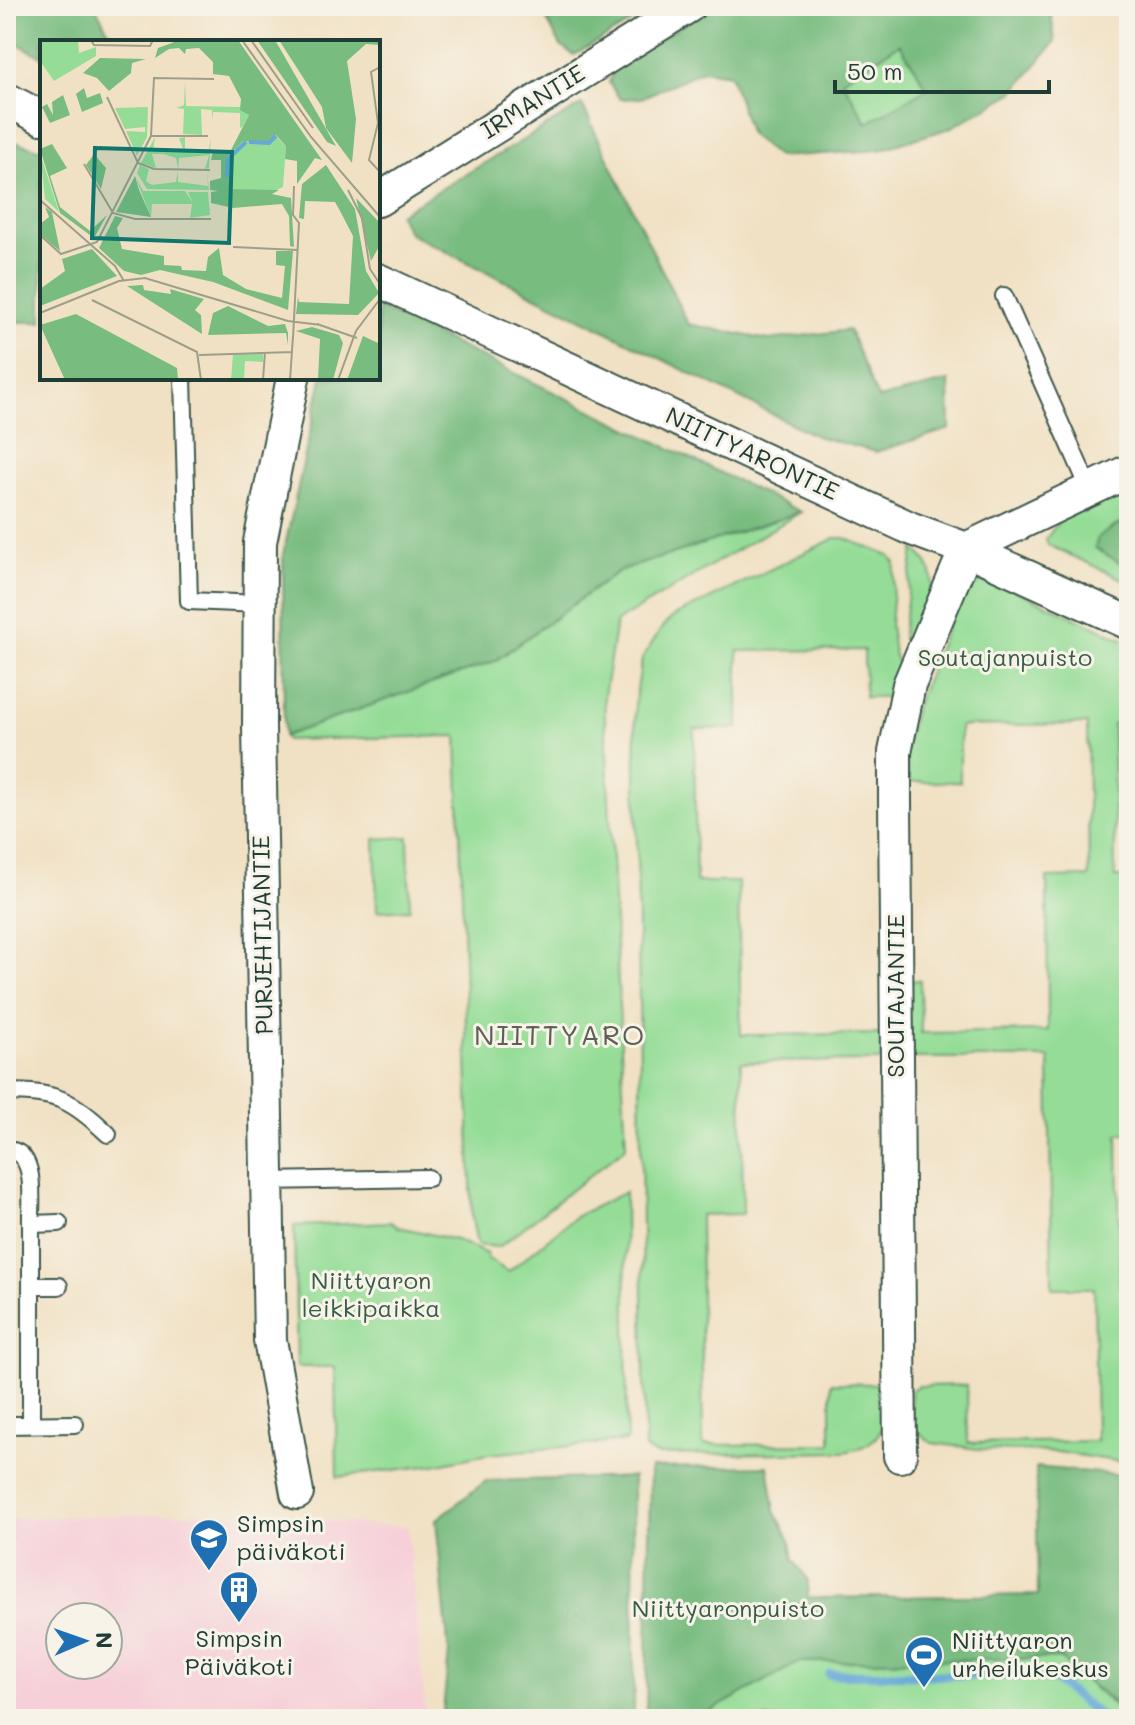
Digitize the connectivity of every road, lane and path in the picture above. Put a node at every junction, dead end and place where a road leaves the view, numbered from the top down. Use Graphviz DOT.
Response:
graph roads {
  1 [pos="689,6"];
  2 [pos="6,99"];
  3 [pos="40,117"];
  4 [pos="380,199"];
  5 [pos="380,281"];
  6 [pos="1004,296"];
  7 [pos="183,380"];
  8 [pos="293,380"];
  9 [pos="1129,471"];
  10 [pos="1090,490"];
  11 [pos="966,549"];
  12 [pos="260,604"];
  13 [pos="1129,623"];
  14 [pos="6,1092"];
  15 [pos="108,1134"];
  16 [pos="6,1150"];
  17 [pos="428,1178"];
  18 [pos="267,1181"];
  19 [pos="59,1223"];
  20 [pos="31,1224"];
  21 [pos="31,1286"];
  22 [pos="59,1286"];
  23 [pos="75,1424"];
  24 [pos="6,1425"];
  25 [pos="31,1425"];
  26 [pos="900,1456"];
  27 [pos="297,1493"];
  1 -- 4 [label="street, IRMANTIE"];
  2 -- 3 [label="street"];
  5 -- 11 [label="street, NIITTYARONTIE"];
  6 -- 10 [label="lane"];
  7 -- 12 [label="lane"];
  8 -- 12 [label="street, PURJEHTIJANTIE"];
  9 -- 10 [label="street"];
  10 -- 11 [label="street"];
  11 -- 13 [label="street, NIITTYARONTIE"];
  11 -- 26 [label="street, SOUTAJANTIE"];
  12 -- 18 [label="street, PURJEHTIJANTIE"];
  14 -- 15 [label="lane"];
  16 -- 20 [label="lane"];
  17 -- 18 [label="lane"];
  18 -- 27 [label="street, PURJEHTIJANTIE"];
  19 -- 20 [label="lane"];
  20 -- 21 [label="lane"];
  21 -- 22 [label="lane"];
  21 -- 25 [label="lane"];
  23 -- 25 [label="lane"];
  24 -- 25 [label="lane"];
}
